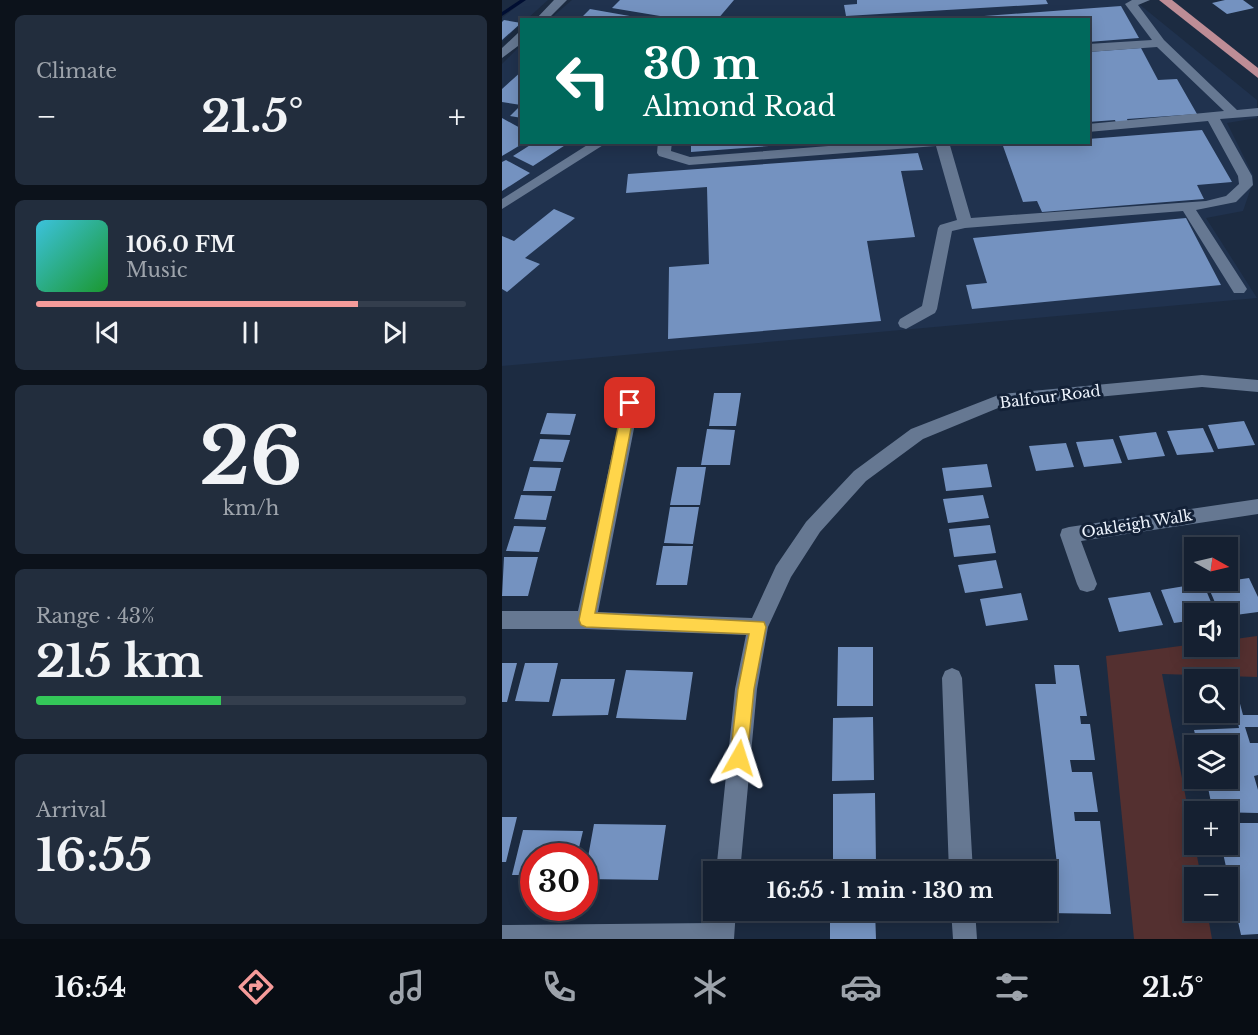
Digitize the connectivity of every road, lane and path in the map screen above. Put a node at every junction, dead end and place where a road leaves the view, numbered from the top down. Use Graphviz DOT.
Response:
graph roads {
  1 [pos="561,0"];
  2 [pos="1144,0"];
  3 [pos="1165,0"];
  4 [pos="542,18"];
  5 [pos="520,38"];
  6 [pos="1160,43"];
  7 [pos="1090,48"];
  8 [pos="502,54"];
  9 [pos="1258,74"];
  10 [pos="1258,112"];
  11 [pos="1235,115"];
  12 [pos="1212,116"];
  13 [pos="1090,128"];
  14 [pos="599,144"];
  15 [pos="665,144"];
  16 [pos="914,144"];
  17 [pos="941,144"];
  18 [pos="1252,178"];
  19 [pos="502,205"];
  20 [pos="1187,207"];
  21 [pos="965,223"];
  22 [pos="1239,289"];
  23 [pos="906,323"];
  24 [pos="1258,386"];
  25 [pos="630,403"];
  26 [pos="1258,506"];
  27 [pos="1087,584"];
  28 [pos="502,620"];
  29 [pos="586,620"];
  30 [pos="758,627"];
  31 [pos="952,678"];
  32 [pos="729,861"];
  33 [pos="960,861"];
  34 [pos="723,921"];
  35 [pos="964,921"];
  36 [pos="502,937"];
  37 [pos="722,937"];
  38 [pos="965,939"];
  1 -- 4 [label="street"];
  2 -- 6 [label="street"];
  3 -- 9 [label="main road"];
  5 -- 8 [label="street"];
  6 -- 7 [label="street"];
  6 -- 11 [label="street"];
  10 -- 11 [label="street"];
  11 -- 12 [label="street"];
  12 -- 13 [label="street"];
  12 -- 18 [label="street"];
  14 -- 19 [label="street"];
  15 -- 16 [label="street"];
  17 -- 21 [label="street"];
  18 -- 20 [label="street"];
  20 -- 21 [label="street"];
  20 -- 22 [label="street"];
  21 -- 23 [label="street"];
  24 -- 30 [label="street, Balfour Road"];
  25 -- 29 [label="street"];
  26 -- 27 [label="street, Oakleigh Walk"];
  28 -- 29 [label="street"];
  29 -- 30 [label="street"];
  30 -- 32 [label="street, Balfour Road"];
  31 -- 33 [label="street"];
  34 -- 37 [label="street"];
  35 -- 38 [label="street"];
  36 -- 37 [label="street"];
}
